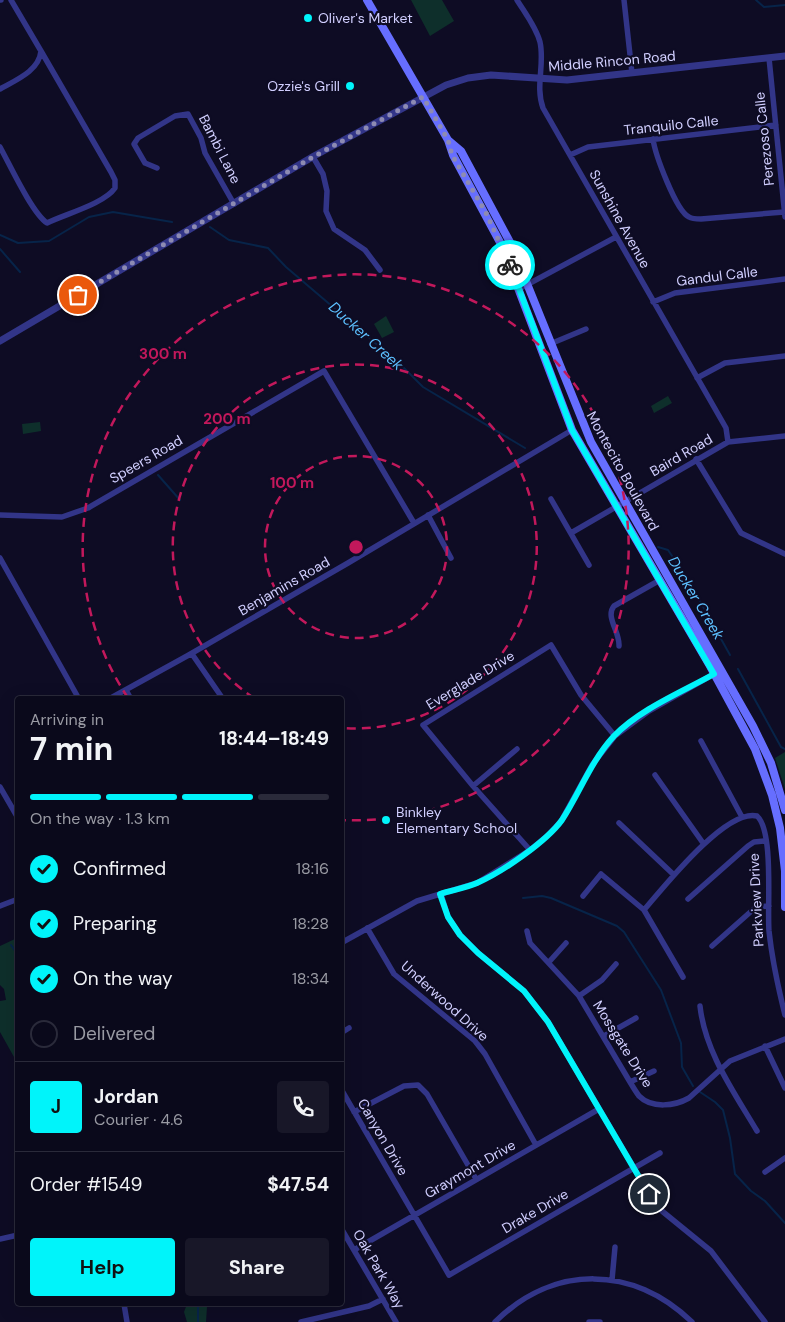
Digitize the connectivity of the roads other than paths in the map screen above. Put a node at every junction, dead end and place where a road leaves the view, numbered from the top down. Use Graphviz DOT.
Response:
graph roads {
  1 [pos="11,0"];
  2 [pos="367,0"];
  3 [pos="517,0"];
  4 [pos="624,0"];
  5 [pos="41,51"];
  6 [pos="785,56"];
  7 [pos="769,58"];
  8 [pos="632,73"];
  9 [pos="539,79"];
  10 [pos="0,89"];
  11 [pos="423,97"];
  12 [pos="776,125"];
  13 [pos="653,139"];
  14 [pos="448,140"];
  15 [pos="0,147"];
  16 [pos="570,155"];
  17 [pos="313,157"];
  18 [pos="157,168"];
  19 [pos="234,204"];
  20 [pos="785,214"];
  21 [pos="616,237"];
  22 [pos="380,270"];
  23 [pos="785,280"];
  24 [pos="527,286"];
  25 [pos="519,289"];
  26 [pos="653,302"];
  27 [pos="586,330"];
  28 [pos="0,332"];
  29 [pos="2,340"];
  30 [pos="550,344"];
  31 [pos="785,356"];
  32 [pos="697,378"];
  33 [pos="572,430"];
  34 [pos="785,436"];
  35 [pos="728,442"];
  36 [pos="696,459"];
  37 [pos="551,499"];
  38 [pos="621,504"];
  39 [pos="0,515"];
  40 [pos="428,515"];
  41 [pos="414,522"];
  42 [pos="571,533"];
  43 [pos="785,554"];
  44 [pos="0,558"];
  45 [pos="451,558"];
  46 [pos="589,565"];
  47 [pos="660,580"];
  48 [pos="619,646"];
  49 [pos="192,654"];
  50 [pos="714,674"];
  51 [pos="126,690"];
  52 [pos="77,696"];
  53 [pos="115,696"];
  54 [pos="129,696"];
  55 [pos="221,696"];
  56 [pos="614,736"];
  57 [pos="701,742"];
  58 [pos="517,749"];
  59 [pos="655,775"];
  60 [pos="473,786"];
  61 [pos="0,787"];
  62 [pos="785,810"];
  63 [pos="15,813"];
  64 [pos="742,817"];
  65 [pos="619,823"];
  66 [pos="765,841"];
  67 [pos="704,843"];
  68 [pos="530,850"];
  69 [pos="674,874"];
  70 [pos="440,894"];
  71 [pos="583,896"];
  72 [pos="688,898"];
  73 [pos="15,900"];
  74 [pos="0,906"];
  75 [pos="769,906"];
  76 [pos="785,907"];
  77 [pos="644,910"];
  78 [pos="367,928"];
  79 [pos="527,931"];
  80 [pos="344,941"];
  81 [pos="566,943"];
  82 [pos="712,946"];
  83 [pos="549,962"];
  84 [pos="616,964"];
  85 [pos="683,977"];
  86 [pos="579,996"];
  87 [pos="700,1006"];
  88 [pos="785,1015"];
  89 [pos="636,1018"];
  90 [pos="348,1028"];
  91 [pos="344,1030"];
  92 [pos="604,1036"];
  93 [pos="785,1039"];
  94 [pos="764,1046"];
  95 [pos="720,1069"];
  96 [pos="654,1071"];
  97 [pos="630,1082"];
  98 [pos="785,1088"];
  99 [pos="344,1094"];
  100 [pos="598,1110"];
  101 [pos="354,1112"];
  102 [pos="757,1131"];
  103 [pos="536,1145"];
  104 [pos="660,1153"];
  105 [pos="785,1158"];
  106 [pos="632,1168"];
  107 [pos="765,1172"];
  108 [pos="476,1179"];
  109 [pos="414,1215"];
  110 [pos="344,1233"];
  111 [pos="15,1236"];
  112 [pos="0,1239"];
  113 [pos="615,1247"];
  114 [pos="354,1250"];
  115 [pos="449,1275"];
  116 [pos="612,1280"];
  117 [pos="383,1298"];
  118 [pos="124,1306"];
  119 [pos="128,1322"];
  120 [pos="301,1322"];
  121 [pos="396,1322"];
  122 [pos="495,1322"];
  123 [pos="589,1322"];
  124 [pos="600,1322"];
  125 [pos="692,1322"];
  126 [pos="765,1322"];
  1 -- 5 [label="street"];
  2 -- 11 [label="main road, Montecito Boulevard"];
  3 -- 9 [label="street, Sunshine Avenue"];
  4 -- 8 [label="street"];
  5 -- 10 [label="street"];
  5 -- 15 [label="street"];
  6 -- 7 [label="street, Middle Rincon Road"];
  7 -- 8 [label="street, Middle Rincon Road"];
  7 -- 12 [label="street, Perezoso Calle"];
  8 -- 9 [label="street, Middle Rincon Road"];
  9 -- 11 [label="street, Middle Rincon Road"];
  9 -- 16 [label="street, Sunshine Avenue"];
  11 -- 14 [label="main road, Montecito Boulevard"];
  11 -- 17 [label="street, Middle Rincon Road"];
  12 -- 13 [label="street, Tranquilo Calle"];
  12 -- 20 [label="street, Perezoso Calle"];
  13 -- 16 [label="street, Tranquilo Calle"];
  13 -- 20 [label="street"];
  14 -- 24 [label="main road, Montecito Boulevard"];
  14 -- 25 [label="main road, Montecito Boulevard"];
  16 -- 21 [label="street, Sunshine Avenue"];
  17 -- 19 [label="street, Middle Rincon Road"];
  17 -- 22 [label="street"];
  18 -- 19 [label="street, Bambi Lane"];
  19 -- 29 [label="street, Middle Rincon Road"];
  21 -- 24 [label="street"];
  21 -- 26 [label="street, Sunshine Avenue"];
  23 -- 26 [label="street, Gandul Calle"];
  24 -- 25 [label="street"];
  24 -- 30 [label="main road, Montecito Boulevard"];
  25 -- 33 [label="main road, Montecito Boulevard"];
  26 -- 32 [label="street, Sunshine Avenue"];
  27 -- 30 [label="street"];
  28 -- 29 [label="street"];
  30 -- 38 [label="main road, Montecito Boulevard"];
  31 -- 32 [label="street"];
  32 -- 35 [label="street, Sunshine Avenue"];
  33 -- 38 [label="main road, Montecito Boulevard"];
  33 -- 40 [label="street, Benjamins Road"];
  34 -- 35 [label="street, Baird Road"];
  35 -- 36 [label="street, Baird Road"];
  36 -- 38 [label="street, Baird Road"];
  36 -- 43 [label="street"];
  37 -- 42 [label="street"];
  38 -- 42 [label="street, Baird Road"];
  38 -- 47 [label="main road, Montecito Boulevard"];
  38 -- 62 [label="main road, Montecito Boulevard"];
  39 -- 41 [label="street, Speers Road"];
  40 -- 41 [label="street, Benjamins Road"];
  40 -- 45 [label="street"];
  41 -- 49 [label="street, Benjamins Road"];
  42 -- 46 [label="street"];
  44 -- 52 [label="street"];
  47 -- 48 [label="street"];
  47 -- 50 [label="main road, Montecito Boulevard"];
  49 -- 51 [label="street, Benjamins Road"];
  49 -- 55 [label="street"];
  50 -- 56 [label="street"];
  50 -- 76 [label="main road, Montecito Boulevard"];
  51 -- 53 [label="street, Benjamins Road"];
  51 -- 54 [label="street"];
  56 -- 60 [label="street, Everglade Drive"];
  56 -- 68 [label="street"];
  57 -- 64 [label="street"];
  58 -- 60 [label="street"];
  59 -- 67 [label="street"];
  60 -- 68 [label="street, Everglade Drive"];
  61 -- 63 [label="street"];
  64 -- 66 [label="street, Parkview Drive"];
  64 -- 67 [label="street"];
  65 -- 69 [label="street"];
  66 -- 72 [label="street"];
  66 -- 75 [label="street, Parkview Drive"];
  67 -- 69 [label="street"];
  68 -- 70 [label="street"];
  69 -- 77 [label="street"];
  70 -- 78 [label="street"];
  70 -- 100 [label="street"];
  71 -- 77 [label="street"];
  73 -- 74 [label="street"];
  75 -- 82 [label="street"];
  75 -- 88 [label="street, Parkview Drive"];
  77 -- 85 [label="street"];
  78 -- 80 [label="street"];
  78 -- 103 [label="street, Underwood Drive"];
  79 -- 83 [label="street, Mossgate Drive"];
  81 -- 83 [label="street"];
  83 -- 86 [label="street, Mossgate Drive"];
  84 -- 86 [label="street"];
  86 -- 92 [label="street, Mossgate Drive"];
  87 -- 95 [label="street"];
  89 -- 92 [label="street"];
  90 -- 91 [label="street"];
  92 -- 97 [label="street, Mossgate Drive"];
  93 -- 94 [label="street, Mossgate Drive"];
  94 -- 95 [label="street, Mossgate Drive"];
  94 -- 98 [label="street"];
  95 -- 97 [label="street, Mossgate Drive"];
  95 -- 102 [label="street"];
  96 -- 97 [label="street"];
  99 -- 101 [label="street, Canyon Drive"];
  100 -- 103 [label="street, Graymont Drive"];
  100 -- 106 [label="street"];
  101 -- 108 [label="street"];
  101 -- 109 [label="street, Canyon Drive"];
  103 -- 108 [label="street, Graymont Drive"];
  104 -- 106 [label="street, Drake Drive"];
  105 -- 107 [label="street"];
  106 -- 115 [label="street, Drake Drive"];
  106 -- 126 [label="street"];
  108 -- 109 [label="street, Graymont Drive"];
  109 -- 114 [label="street, Graymont Drive"];
  109 -- 115 [label="street, Canyon Drive"];
  110 -- 114 [label="street, Oak Park Way"];
  111 -- 112 [label="street"];
  113 -- 116 [label="street"];
  114 -- 117 [label="street, Oak Park Way"];
  116 -- 122 [label="street"];
  116 -- 125 [label="street"];
  117 -- 120 [label="street"];
  117 -- 121 [label="street, Oak Park Way"];
  118 -- 119 [label="street"];
  123 -- 124 [label="street"];
}
